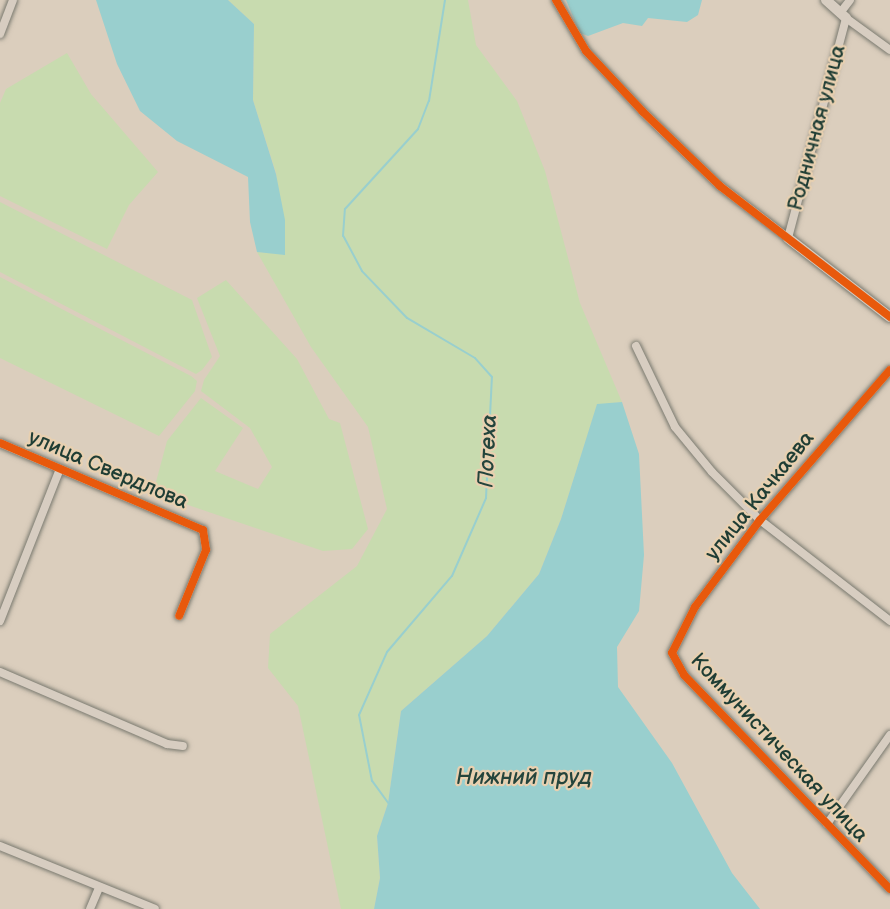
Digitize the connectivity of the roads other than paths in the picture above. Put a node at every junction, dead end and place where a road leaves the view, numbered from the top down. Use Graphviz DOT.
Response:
graph roads {
  1 [pos="13,0"];
  2 [pos="556,0"];
  3 [pos="826,0"];
  4 [pos="850,0"];
  5 [pos="843,16"];
  6 [pos="0,34"];
  7 [pos="890,51"];
  8 [pos="788,238"];
  9 [pos="890,317"];
  10 [pos="636,346"];
  11 [pos="890,370"];
  12 [pos="0,443"];
  13 [pos="60,469"];
  14 [pos="760,520"];
  15 [pos="179,616"];
  16 [pos="0,621"];
  17 [pos="890,621"];
  18 [pos="672,653"];
  19 [pos="0,672"];
  20 [pos="890,735"];
  21 [pos="183,746"];
  22 [pos="827,824"];
  23 [pos="0,846"];
  24 [pos="99,888"];
  25 [pos="890,889"];
  26 [pos="90,909"];
  27 [pos="155,909"];
  1 -- 6 [label="street"];
  2 -- 8 [label="street"];
  3 -- 5 [label="street"];
  4 -- 5 [label="street"];
  5 -- 7 [label="street"];
  5 -- 8 [label="street, Родничная улица"];
  8 -- 9 [label="street"];
  10 -- 14 [label="street"];
  11 -- 14 [label="street, улица Качкаева"];
  12 -- 13 [label="street, улица Свердлова"];
  13 -- 15 [label="street, улица Свердлова"];
  13 -- 16 [label="street"];
  14 -- 17 [label="street"];
  14 -- 18 [label="street, улица Качкаева"];
  18 -- 22 [label="street, Коммунистическая улица"];
  19 -- 21 [label="street"];
  20 -- 22 [label="street"];
  22 -- 25 [label="street, Коммунистическая улица"];
  23 -- 24 [label="street"];
  24 -- 26 [label="street"];
  24 -- 27 [label="street"];
}
